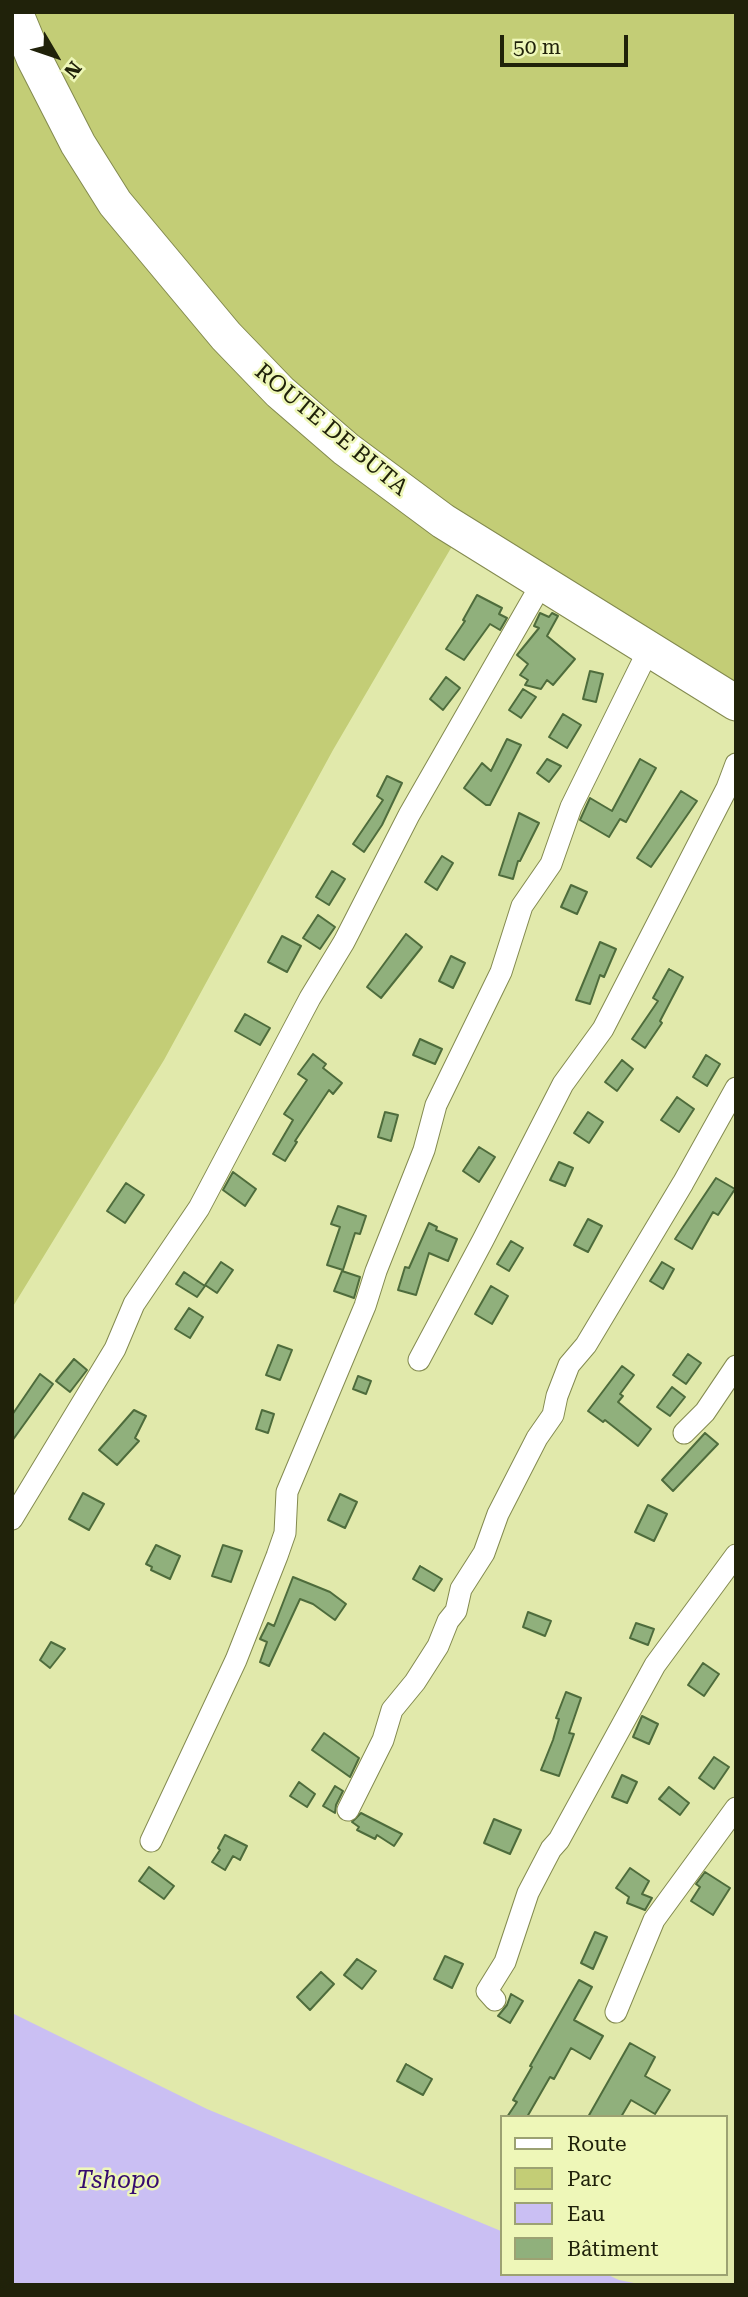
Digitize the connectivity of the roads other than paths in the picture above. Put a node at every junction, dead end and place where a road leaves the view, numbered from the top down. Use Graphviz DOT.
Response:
graph roads {
  1 [pos="15,12"];
  2 [pos="542,583"];
  3 [pos="649,649"];
  4 [pos="736,702"];
  5 [pos="736,764"];
  6 [pos="736,1088"];
  7 [pos="419,1360"];
  8 [pos="736,1366"];
  9 [pos="684,1433"];
  10 [pos="12,1519"];
  11 [pos="736,1555"];
  12 [pos="736,1808"];
  13 [pos="348,1810"];
  14 [pos="151,1841"];
  15 [pos="495,2000"];
  16 [pos="616,2012"];
  1 -- 2 [label="highway, ROUTE DE BUTA"];
  2 -- 3 [label="highway, ROUTE DE BUTA"];
  2 -- 10 [label="street"];
  3 -- 4 [label="highway, ROUTE DE BUTA"];
  3 -- 14 [label="street"];
  5 -- 7 [label="street"];
  6 -- 13 [label="street"];
  8 -- 9 [label="street"];
  11 -- 15 [label="street"];
  12 -- 16 [label="street"];
}
